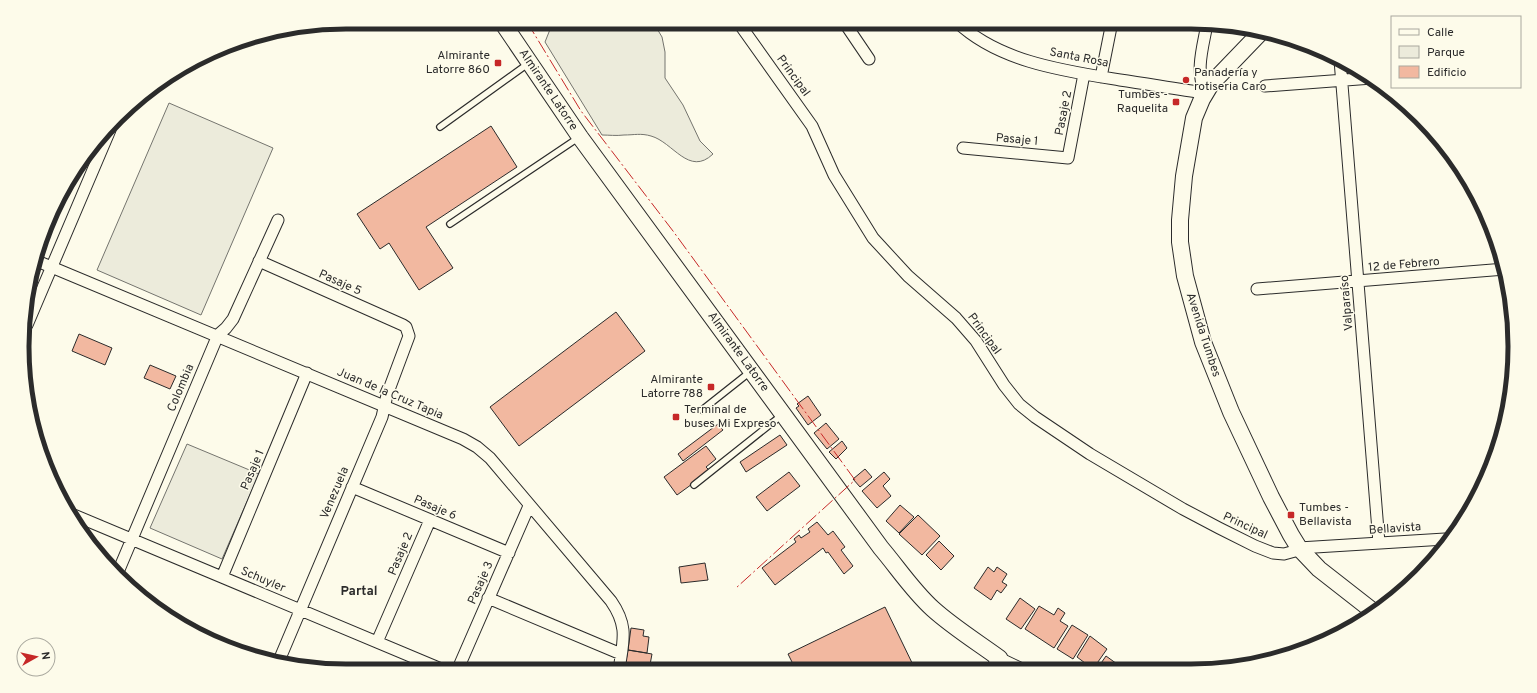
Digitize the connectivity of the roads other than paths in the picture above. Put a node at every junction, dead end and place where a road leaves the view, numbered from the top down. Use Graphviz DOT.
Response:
graph roads {
  1 [pos="507,29"];
  2 [pos="743,29"];
  3 [pos="849,29"];
  4 [pos="966,29"];
  5 [pos="1111,29"];
  6 [pos="1205,30"];
  7 [pos="1256,36"];
  8 [pos="869,59"];
  9 [pos="529,62"];
  10 [pos="1341,67"];
  11 [pos="1084,74"];
  12 [pos="1101,77"];
  13 [pos="1360,79"];
  14 [pos="1342,80"];
  15 [pos="1264,86"];
  16 [pos="1205,93"];
  17 [pos="440,126"];
  18 [pos="580,137"];
  19 [pos="106,140"];
  20 [pos="963,148"];
  21 [pos="1068,158"];
  22 [pos="278,220"];
  23 [pos="450,224"];
  24 [pos="259,261"];
  25 [pos="41,262"];
  26 [pos="51,266"];
  27 [pos="1499,271"];
  28 [pos="1358,282"];
  29 [pos="1257,290"];
  30 [pos="31,314"];
  31 [pos="409,331"];
  32 [pos="218,335"];
  33 [pos="752,370"];
  34 [pos="307,373"];
  35 [pos="385,405"];
  36 [pos="702,410"];
  37 [pos="783,413"];
  38 [pos="694,485"];
  39 [pos="352,487"];
  40 [pos="529,506"];
  41 [pos="80,517"];
  42 [pos="430,520"];
  43 [pos="132,539"];
  44 [pos="1443,539"];
  45 [pos="1379,543"];
  46 [pos="1299,548"];
  47 [pos="508,553"];
  48 [pos="120,568"];
  49 [pos="222,577"];
  50 [pos="488,598"];
  51 [pos="1369,608"];
  52 [pos="300,610"];
  53 [pos="377,642"];
  54 [pos="621,654"];
  55 [pos="281,657"];
  56 [pos="429,664"];
  57 [pos="460,664"];
  58 [pos="620,664"];
  59 [pos="997,664"];
  1 -- 9 [label="main road, Almirante Latorre"];
  2 -- 46 [label="street, Principal"];
  3 -- 8 [label="street"];
  4 -- 11 [label="street, Santa Rosa"];
  5 -- 12 [label="street"];
  6 -- 16 [label="street"];
  7 -- 16 [label="main road, Avenida Tumbes"];
  9 -- 17 [label="lane"];
  9 -- 18 [label="main road, Almirante Latorre"];
  10 -- 14 [label="street, Valparaíso"];
  11 -- 12 [label="street, Santa Rosa"];
  11 -- 21 [label="street, Pasaje 2"];
  12 -- 16 [label="street, Santa Rosa"];
  13 -- 14 [label="street"];
  14 -- 15 [label="street"];
  14 -- 28 [label="street, Valparaíso"];
  16 -- 46 [label="main road, Avenida Tumbes"];
  18 -- 23 [label="lane"];
  18 -- 33 [label="main road, Almirante Latorre"];
  19 -- 26 [label="street"];
  20 -- 21 [label="street, Pasaje 1"];
  22 -- 24 [label="street, Colombia"];
  24 -- 31 [label="street, Pasaje 5"];
  24 -- 32 [label="street, Colombia"];
  25 -- 26 [label="street, Juan de la Cruz Tapia"];
  26 -- 30 [label="street"];
  26 -- 32 [label="street, Juan de la Cruz Tapia"];
  27 -- 28 [label="street, 12 de Febrero"];
  28 -- 29 [label="street, 12 de Febrero"];
  28 -- 45 [label="street, Valparaíso"];
  31 -- 35 [label="street, Venezuela"];
  32 -- 34 [label="street, Juan de la Cruz Tapia"];
  32 -- 43 [label="street, Colombia"];
  33 -- 36 [label="lane"];
  33 -- 37 [label="main road, Almirante Latorre"];
  34 -- 35 [label="street, Juan de la Cruz Tapia"];
  34 -- 49 [label="street, Pasaje 1"];
  35 -- 39 [label="street, Venezuela"];
  35 -- 40 [label="street, Juan de la Cruz Tapia"];
  37 -- 38 [label="lane"];
  37 -- 59 [label="main road, Almirante Latorre"];
  39 -- 42 [label="street, Pasaje 6"];
  39 -- 52 [label="street, Venezuela"];
  40 -- 47 [label="street, Pasaje 3"];
  40 -- 54 [label="street, Juan de la Cruz Tapia"];
  41 -- 43 [label="street, Schuyler"];
  42 -- 47 [label="street, Pasaje 6"];
  42 -- 53 [label="street, Pasaje 2"];
  43 -- 48 [label="street, Colombia"];
  43 -- 49 [label="street, Schuyler"];
  44 -- 45 [label="street, Bellavista"];
  45 -- 46 [label="street, Bellavista"];
  46 -- 51 [label="main road, Avenida Tumbes"];
  47 -- 50 [label="street, Pasaje 3"];
  49 -- 52 [label="street, Schuyler"];
  50 -- 54 [label="street"];
  50 -- 57 [label="street, Pasaje 3"];
  52 -- 53 [label="street, Schuyler"];
  52 -- 55 [label="street, Venezuela"];
  53 -- 56 [label="street, Schuyler"];
  54 -- 58 [label="street, Juan de la Cruz Tapia"];
}
